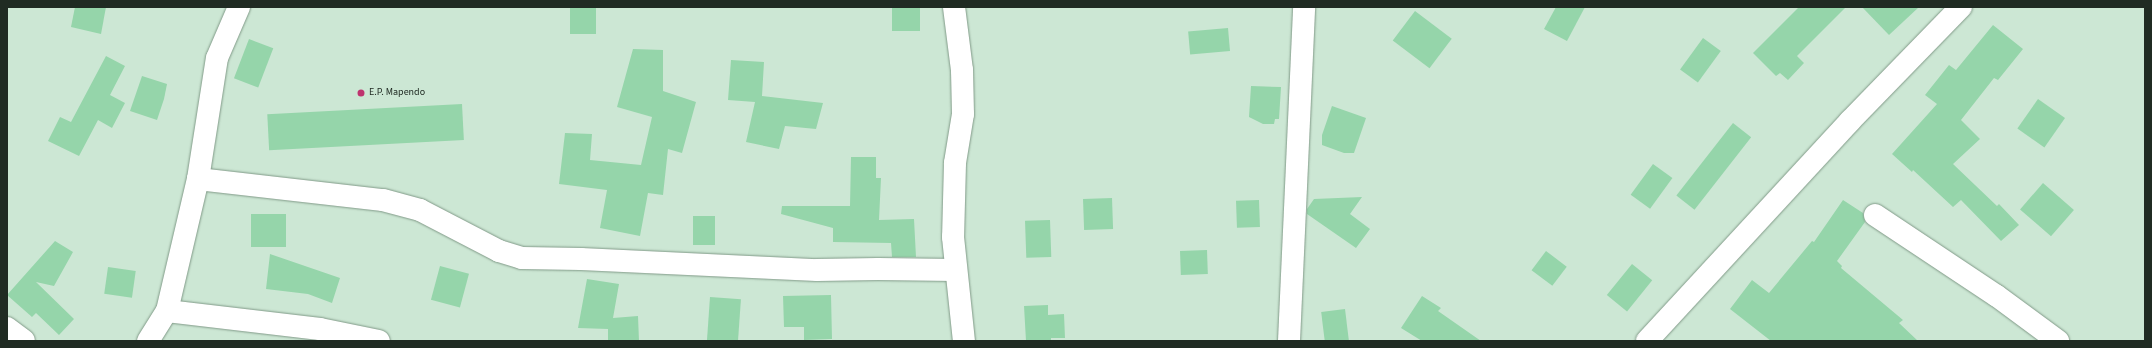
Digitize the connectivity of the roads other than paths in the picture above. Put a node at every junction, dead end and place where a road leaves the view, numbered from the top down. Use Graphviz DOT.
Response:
graph roads {
  1 [pos="239,7"];
  2 [pos="954,7"];
  3 [pos="1304,7"];
  4 [pos="1961,7"];
  5 [pos="198,179"];
  6 [pos="1875,215"];
  7 [pos="955,270"];
  8 [pos="167,311"];
  9 [pos="7,328"];
  10 [pos="24,341"];
  11 [pos="148,341"];
  12 [pos="380,341"];
  13 [pos="964,341"];
  14 [pos="1289,341"];
  15 [pos="1647,341"];
  16 [pos="2058,341"];
  1 -- 5 [label="street"];
  2 -- 7 [label="street"];
  3 -- 14 [label="street"];
  4 -- 15 [label="street"];
  5 -- 7 [label="street"];
  5 -- 8 [label="street"];
  6 -- 16 [label="street"];
  7 -- 13 [label="street"];
  8 -- 11 [label="street"];
  8 -- 12 [label="street"];
  9 -- 10 [label="street"];
}
